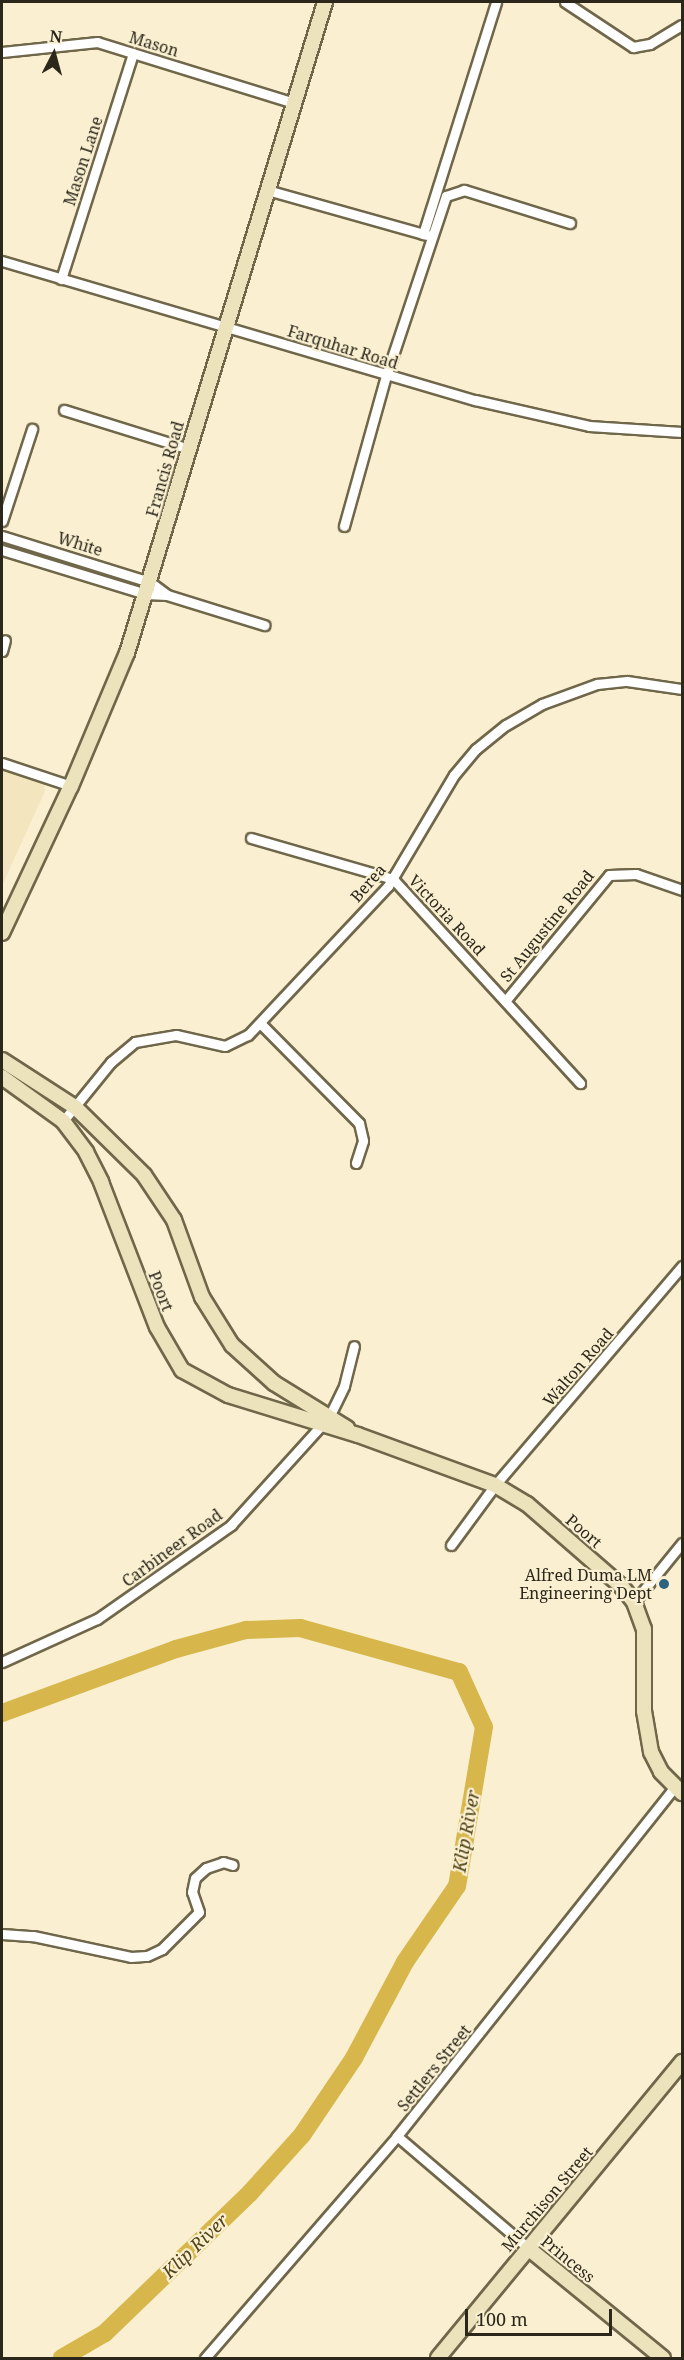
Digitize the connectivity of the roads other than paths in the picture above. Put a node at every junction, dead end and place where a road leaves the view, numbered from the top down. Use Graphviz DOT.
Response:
graph roads {
  1 [pos="325,2"];
  2 [pos="496,2"];
  3 [pos="565,2"];
  4 [pos="682,25"];
  5 [pos="2,52"];
  6 [pos="133,53"];
  7 [pos="294,103"];
  8 [pos="267,190"];
  9 [pos="570,223"];
  10 [pos="427,235"];
  11 [pos="2,261"];
  12 [pos="61,279"];
  13 [pos="224,327"];
  14 [pos="386,376"];
  15 [pos="64,410"];
  16 [pos="32,429"];
  17 [pos="682,432"];
  18 [pos="189,448"];
  19 [pos="2,522"];
  20 [pos="344,526"];
  21 [pos="2,536"];
  22 [pos="2,550"];
  23 [pos="148,588"];
  24 [pos="264,625"];
  25 [pos="5,640"];
  26 [pos="2,651"];
  27 [pos="682,689"];
  28 [pos="2,763"];
  29 [pos="71,786"];
  30 [pos="250,838"];
  31 [pos="393,879"];
  32 [pos="682,890"];
  33 [pos="2,933"];
  34 [pos="506,1000"];
  35 [pos="260,1023"];
  36 [pos="2,1060"];
  37 [pos="2,1077"];
  38 [pos="580,1083"];
  39 [pos="75,1107"];
  40 [pos="63,1121"];
  41 [pos="356,1163"];
  42 [pos="682,1266"];
  43 [pos="354,1346"];
  44 [pos="325,1422"];
  45 [pos="495,1485"];
  46 [pos="682,1543"];
  47 [pos="451,1545"];
  48 [pos="634,1602"];
  49 [pos="2,1662"];
  50 [pos="679,1790"];
  51 [pos="233,1865"];
  52 [pos="2,1934"];
  53 [pos="682,2062"];
  54 [pos="397,2136"];
  55 [pos="528,2248"];
  56 [pos="205,2358"];
  57 [pos="438,2358"];
  58 [pos="663,2358"];
  1 -- 7 [label="street, Francis Road"];
  2 -- 10 [label="street"];
  3 -- 4 [label="street"];
  5 -- 6 [label="street, Mason"];
  6 -- 7 [label="street, Mason"];
  6 -- 12 [label="street, Mason Lane"];
  7 -- 8 [label="street, Francis Road"];
  8 -- 10 [label="street"];
  8 -- 13 [label="street, Francis Road"];
  9 -- 10 [label="street"];
  10 -- 14 [label="street"];
  11 -- 12 [label="street, Farquhar Road"];
  12 -- 13 [label="street, Farquhar Road"];
  13 -- 14 [label="street, Farquhar Road"];
  13 -- 18 [label="street, Francis Road"];
  14 -- 17 [label="street, Farquhar Road"];
  14 -- 20 [label="street"];
  15 -- 18 [label="street"];
  16 -- 19 [label="street"];
  18 -- 23 [label="street, Francis Road"];
  21 -- 23 [label="street, White"];
  22 -- 23 [label="street, White"];
  23 -- 24 [label="street"];
  23 -- 29 [label="street, Francis Road"];
  25 -- 26 [label="street"];
  27 -- 31 [label="street, Berea"];
  28 -- 29 [label="street"];
  29 -- 33 [label="street, Francis Road"];
  30 -- 31 [label="street, Victoria Road"];
  31 -- 34 [label="street, Victoria Road"];
  31 -- 35 [label="street, Berea"];
  32 -- 34 [label="street, St Augustine Road"];
  34 -- 38 [label="street, Victoria Road"];
  35 -- 39 [label="street, Berea"];
  35 -- 41 [label="street"];
  36 -- 39 [label="street, Poort"];
  37 -- 40 [label="street, Poort"];
  39 -- 40 [label="street, Berea"];
  39 -- 44 [label="street, Poort"];
  40 -- 44 [label="street, Poort"];
  42 -- 45 [label="street, Walton Road"];
  43 -- 44 [label="street, Carbineer Road"];
  44 -- 45 [label="street, Poort"];
  44 -- 49 [label="street, Carbineer Road"];
  45 -- 47 [label="street, Walton Road"];
  45 -- 48 [label="street, Poort"];
  46 -- 48 [label="street"];
  48 -- 50 [label="street, Poort"];
  50 -- 54 [label="street, Settlers Street"];
  51 -- 52 [label="street"];
  53 -- 55 [label="street, Murchison Street"];
  54 -- 55 [label="street, Princess"];
  54 -- 56 [label="street, Settlers Street"];
  55 -- 57 [label="street, Murchison Street"];
  55 -- 58 [label="street, Princess"];
}
